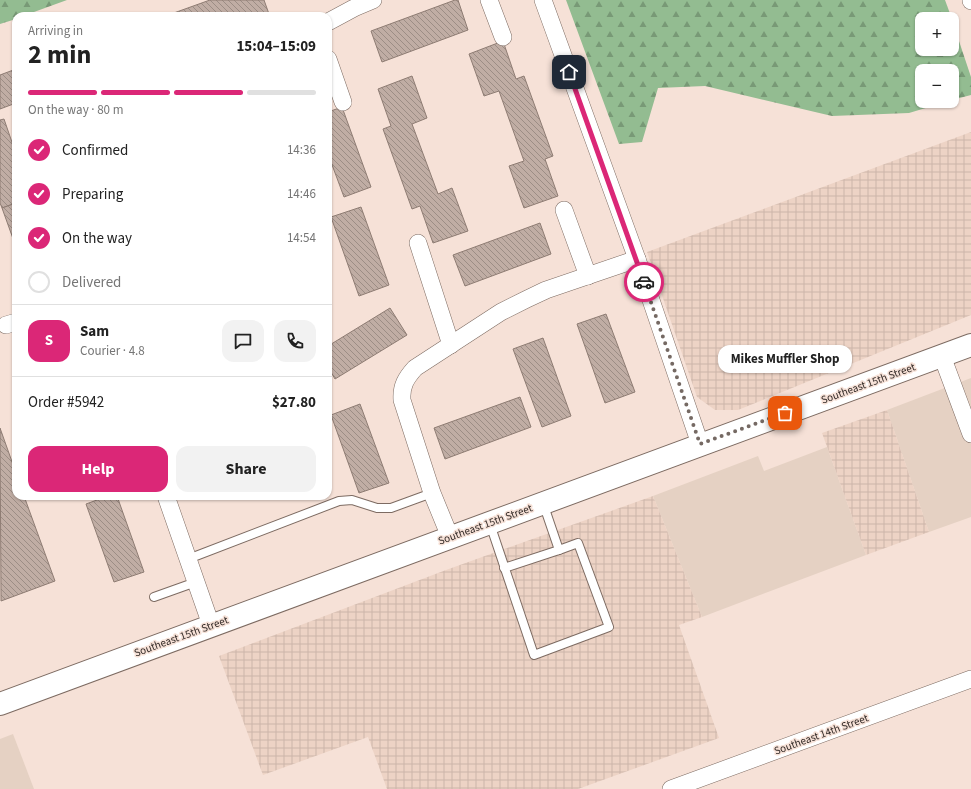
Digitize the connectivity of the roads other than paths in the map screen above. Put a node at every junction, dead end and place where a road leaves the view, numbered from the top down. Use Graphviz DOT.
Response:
graph roads {
  1 [pos="373,0"];
  2 [pos="489,0"];
  3 [pos="543,0"];
  4 [pos="332,20"];
  5 [pos="503,37"];
  6 [pos="332,71"];
  7 [pos="343,102"];
  8 [pos="564,210"];
  9 [pos="418,243"];
  10 [pos="637,259"];
  11 [pos="588,276"];
  12 [pos="451,345"];
  13 [pos="971,345"];
  14 [pos="942,356"];
  15 [pos="971,434"];
  16 [pos="700,444"];
  17 [pos="432,493"];
  18 [pos="167,500"];
  19 [pos="543,503"];
  20 [pos="489,524"];
  21 [pos="450,537"];
  22 [pos="559,550"];
  23 [pos="188,560"];
  24 [pos="504,568"];
  25 [pos="196,582"];
  26 [pos="154,597"];
  27 [pos="211,625"];
  28 [pos="971,679"];
  29 [pos="0,704"];
  30 [pos="671,789"];
  1 -- 4 [label="street"];
  2 -- 5 [label="street"];
  3 -- 10 [label="street"];
  6 -- 7 [label="street"];
  8 -- 11 [label="street"];
  9 -- 12 [label="street"];
  10 -- 11 [label="street"];
  10 -- 16 [label="street"];
  11 -- 12 [label="street"];
  12 -- 17 [label="street"];
  13 -- 14 [label="main road, Southeast 15th Street"];
  14 -- 15 [label="street"];
  14 -- 16 [label="main road, Southeast 15th Street"];
  16 -- 19 [label="main road, Southeast 15th Street"];
  17 -- 21 [label="street"];
  17 -- 23 [label="lane"];
  18 -- 23 [label="street"];
  19 -- 20 [label="main road, Southeast 15th Street"];
  19 -- 22 [label="lane"];
  20 -- 21 [label="main road, Southeast 15th Street"];
  20 -- 24 [label="lane"];
  21 -- 27 [label="main road, Southeast 15th Street"];
  22 -- 24 [label="lane"];
  22 -- 24 [label="lane"];
  23 -- 25 [label="street"];
  25 -- 26 [label="lane"];
  25 -- 27 [label="street"];
  27 -- 29 [label="main road, Southeast 15th Street"];
  28 -- 30 [label="street, Southeast 14th Street"];
}
